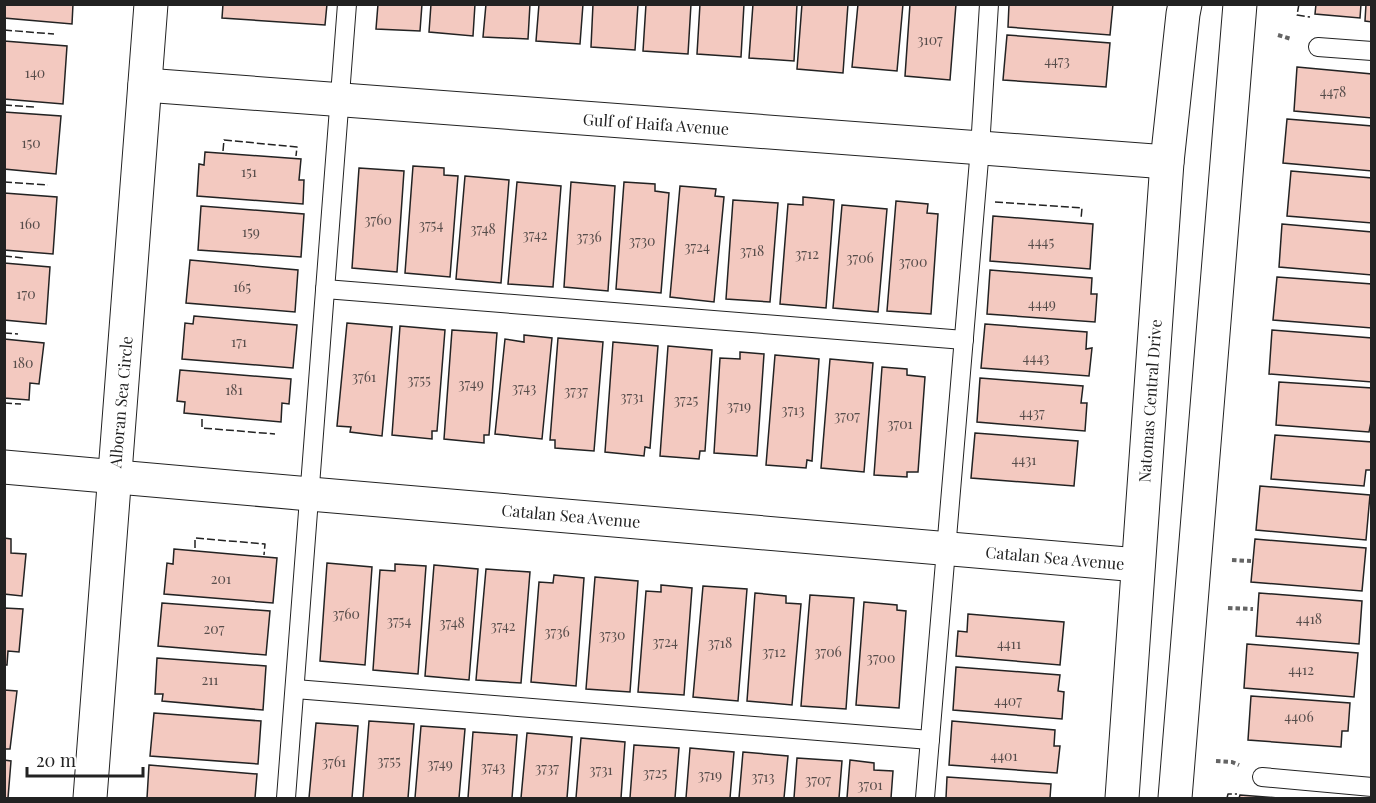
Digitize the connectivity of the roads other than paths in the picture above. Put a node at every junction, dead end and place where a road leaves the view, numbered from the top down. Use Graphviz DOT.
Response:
graph roads {
  1 [pos="151,4"];
  2 [pos="347,4"];
  3 [pos="989,4"];
  4 [pos="1185,4"];
  5 [pos="1240,4"];
  6 [pos="1318,47"];
  7 [pos="1371,51"];
  8 [pos="145,85"];
  9 [pos="340,100"];
  10 [pos="980,148"];
  11 [pos="1167,162"];
  12 [pos="326,289"];
  13 [pos="963,340"];
  14 [pos="4,467"];
  15 [pos="115,476"];
  16 [pos="309,494"];
  17 [pos="946,548"];
  18 [pos="1138,565"];
  19 [pos="295,689"];
  20 [pos="930,740"];
  21 [pos="1262,777"];
  22 [pos="1371,787"];
  23 [pos="90,798"];
  24 [pos="286,798"];
  25 [pos="925,798"];
  26 [pos="1122,798"];
  27 [pos="1175,798"];
  1 -- 8 [label="street, Alboran Sea Circle"];
  2 -- 9 [label="lane"];
  3 -- 10 [label="lane"];
  4 -- 11 [label="street, Natomas Central Drive"];
  5 -- 27 [label="street"];
  6 -- 7 [label="lane"];
  8 -- 9 [label="street, Gulf of Haifa Avenue"];
  8 -- 15 [label="street, Alboran Sea Circle"];
  9 -- 10 [label="street, Gulf of Haifa Avenue"];
  9 -- 12 [label="lane"];
  10 -- 11 [label="street, Gulf of Haifa Avenue"];
  10 -- 13 [label="lane"];
  11 -- 18 [label="street, Natomas Central Drive"];
  12 -- 13 [label="lane"];
  12 -- 16 [label="lane"];
  13 -- 17 [label="lane"];
  14 -- 15 [label="street, Catalan Sea Avenue"];
  15 -- 16 [label="street, Catalan Sea Avenue"];
  15 -- 23 [label="street, Alboran Sea Circle"];
  16 -- 17 [label="street, Catalan Sea Avenue"];
  16 -- 19 [label="lane"];
  17 -- 18 [label="street, Catalan Sea Avenue"];
  17 -- 20 [label="lane"];
  18 -- 26 [label="street, Natomas Central Drive"];
  19 -- 20 [label="lane"];
  19 -- 24 [label="lane"];
  20 -- 25 [label="lane"];
  21 -- 22 [label="lane"];
}
